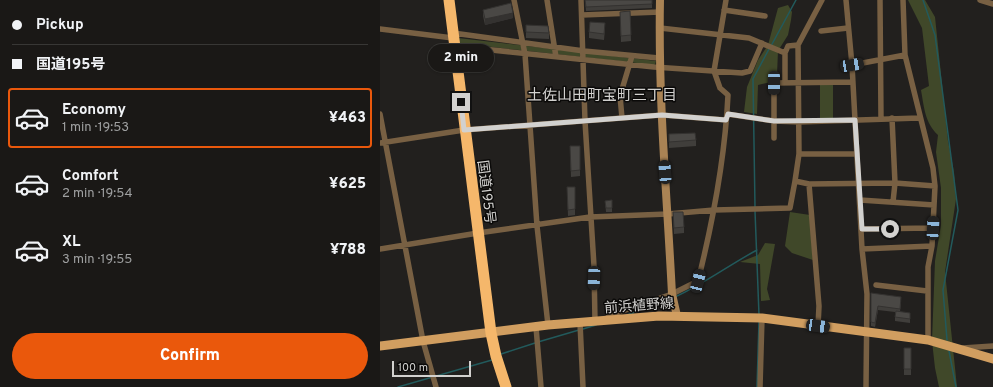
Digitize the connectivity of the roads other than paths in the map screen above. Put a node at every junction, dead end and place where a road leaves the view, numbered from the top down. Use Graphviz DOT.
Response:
graph roads {
  1 [pos="449,0"];
  2 [pos="514,0"];
  3 [pos="547,0"];
  4 [pos="581,0"];
  5 [pos="660,0"];
  6 [pos="726,0"];
  7 [pos="822,0"];
  8 [pos="846,0"];
  9 [pos="880,0"];
  10 [pos="903,0"];
  11 [pos="980,0"];
  12 [pos="993,4"];
  13 [pos="724,10"];
  14 [pos="660,12"];
  15 [pos="582,14"];
  16 [pos="765,16"];
  17 [pos="660,28"];
  18 [pos="848,28"];
  19 [pos="380,29"];
  20 [pos="820,31"];
  21 [pos="720,34"];
  22 [pos="453,39"];
  23 [pos="522,42"];
  24 [pos="762,43"];
  25 [pos="798,45"];
  26 [pos="554,46"];
  27 [pos="584,51"];
  28 [pos="785,53"];
  29 [pos="525,54"];
  30 [pos="905,55"];
  31 [pos="556,56"];
  32 [pos="632,56"];
  33 [pos="659,58"];
  34 [pos="584,60"];
  35 [pos="881,61"];
  36 [pos="630,64"];
  37 [pos="852,65"];
  38 [pos="660,67"];
  39 [pos="714,71"];
  40 [pos="785,82"];
  41 [pos="799,82"];
  42 [pos="853,82"];
  43 [pos="380,114"];
  44 [pos="662,115"];
  45 [pos="727,117"];
  46 [pos="622,118"];
  47 [pos="881,118"];
  48 [pos="892,118"];
  49 [pos="920,118"];
  50 [pos="855,120"];
  51 [pos="585,121"];
  52 [pos="774,121"];
  53 [pos="799,122"];
  54 [pos="531,125"];
  55 [pos="464,130"];
  56 [pos="774,138"];
  57 [pos="383,143"];
  58 [pos="799,154"];
  59 [pos="857,154"];
  60 [pos="794,181"];
  61 [pos="859,183"];
  62 [pos="895,183"];
  63 [pos="809,184"];
  64 [pos="935,186"];
  65 [pos="860,200"];
  66 [pos="893,202"];
  67 [pos="934,205"];
  68 [pos="714,210"];
  69 [pos="668,214"];
  70 [pos="590,217"];
  71 [pos="537,226"];
  72 [pos="933,228"];
  73 [pos="862,229"];
  74 [pos="478,233"];
  75 [pos="404,245"];
  76 [pos="932,246"];
  77 [pos="380,249"];
  78 [pos="862,249"];
  79 [pos="876,285"];
  80 [pos="927,291"];
  81 [pos="672,297"];
  82 [pos="677,316"];
  83 [pos="758,318"];
  84 [pos="605,321"];
  85 [pos="595,322"];
  86 [pos="548,325"];
  87 [pos="818,326"];
  88 [pos="536,327"];
  89 [pos="580,328"];
  90 [pos="490,333"];
  91 [pos="865,333"];
  92 [pos="928,340"];
  93 [pos="423,341"];
  94 [pos="380,346"];
  95 [pos="993,346"];
  96 [pos="958,349"];
  97 [pos="993,358"];
  98 [pos="436,387"];
  99 [pos="506,387"];
  100 [pos="541,387"];
  101 [pos="583,387"];
  102 [pos="760,387"];
  103 [pos="866,387"];
  1 -- 22 [label="highway, 国道195号"];
  2 -- 23 [label="street"];
  3 -- 26 [label="street"];
  4 -- 15 [label="street"];
  5 -- 14 [label="street"];
  6 -- 13 [label="street"];
  7 -- 25 [label="street"];
  8 -- 18 [label="street"];
  9 -- 35 [label="street"];
  10 -- 30 [label="street"];
  11 -- 12 [label="street"];
  13 -- 16 [label="street"];
  13 -- 21 [label="street"];
  14 -- 15 [label="street"];
  14 -- 17 [label="street"];
  15 -- 27 [label="street"];
  17 -- 21 [label="street"];
  17 -- 33 [label="street"];
  18 -- 20 [label="street"];
  18 -- 37 [label="street"];
  19 -- 22 [label="street"];
  21 -- 24 [label="street"];
  21 -- 39 [label="street"];
  22 -- 23 [label="street"];
  22 -- 29 [label="street"];
  22 -- 55 [label="highway, 国道195号"];
  23 -- 26 [label="street"];
  23 -- 29 [label="street"];
  24 -- 28 [label="street"];
  24 -- 39 [label="street"];
  25 -- 28 [label="street"];
  25 -- 41 [label="street"];
  26 -- 27 [label="street"];
  26 -- 31 [label="street"];
  27 -- 32 [label="street"];
  27 -- 34 [label="street"];
  28 -- 40 [label="street"];
  29 -- 31 [label="street"];
  29 -- 54 [label="street"];
  30 -- 35 [label="street"];
  30 -- 49 [label="street"];
  31 -- 34 [label="street"];
  32 -- 33 [label="street"];
  32 -- 36 [label="street"];
  33 -- 38 [label="street"];
  34 -- 36 [label="street"];
  34 -- 51 [label="street"];
  35 -- 37 [label="street"];
  35 -- 47 [label="street"];
  36 -- 38 [label="street"];
  36 -- 46 [label="street"];
  37 -- 42 [label="street"];
  38 -- 39 [label="street"];
  38 -- 44 [label="street"];
  39 -- 45 [label="street"];
  40 -- 41 [label="street"];
  40 -- 52 [label="street"];
  41 -- 42 [label="street"];
  41 -- 53 [label="street"];
  42 -- 50 [label="street"];
  43 -- 57 [label="street"];
  44 -- 45 [label="street"];
  44 -- 46 [label="street"];
  44 -- 69 [label="street"];
  45 -- 52 [label="street"];
  45 -- 68 [label="street"];
  46 -- 51 [label="street"];
  47 -- 48 [label="street"];
  47 -- 50 [label="street"];
  48 -- 49 [label="street"];
  48 -- 62 [label="street"];
  49 -- 64 [label="street"];
  50 -- 53 [label="street"];
  50 -- 59 [label="street"];
  51 -- 54 [label="street"];
  51 -- 70 [label="street"];
  52 -- 53 [label="street"];
  52 -- 56 [label="street"];
  53 -- 58 [label="street"];
  54 -- 55 [label="street"];
  54 -- 71 [label="street"];
  55 -- 57 [label="street"];
  55 -- 74 [label="highway, 国道195号"];
  57 -- 75 [label="street"];
  58 -- 59 [label="street"];
  58 -- 60 [label="street"];
  59 -- 61 [label="street"];
  60 -- 63 [label="street"];
  60 -- 68 [label="street"];
  61 -- 62 [label="street"];
  61 -- 63 [label="street"];
  61 -- 65 [label="street"];
  62 -- 64 [label="street"];
  62 -- 66 [label="street"];
  63 -- 87 [label="street"];
  64 -- 67 [label="street"];
  65 -- 66 [label="street"];
  65 -- 73 [label="street"];
  66 -- 67 [label="street"];
  67 -- 72 [label="street"];
  68 -- 69 [label="street"];
  68 -- 81 [label="street"];
  69 -- 70 [label="street"];
  69 -- 81 [label="street"];
  70 -- 71 [label="street"];
  70 -- 85 [label="street"];
  71 -- 74 [label="street"];
  71 -- 86 [label="street"];
  72 -- 73 [label="street"];
  72 -- 76 [label="street"];
  73 -- 78 [label="street"];
  74 -- 75 [label="street"];
  74 -- 90 [label="highway, 国道195号"];
  75 -- 77 [label="street"];
  75 -- 93 [label="street"];
  76 -- 78 [label="street"];
  76 -- 80 [label="street"];
  78 -- 91 [label="street"];
  79 -- 80 [label="street"];
  80 -- 92 [label="street"];
  81 -- 82 [label="street"];
  81 -- 84 [label="street"];
  82 -- 83 [label="main road, 前浜植野線"];
  82 -- 84 [label="main road, 前浜植野線"];
  83 -- 87 [label="main road, 前浜植野線"];
  83 -- 102 [label="street"];
  84 -- 85 [label="main road, 前浜植野線"];
  85 -- 89 [label="main road, 前浜植野線"];
  86 -- 88 [label="main road, 前浜植野線"];
  86 -- 89 [label="main road, 前浜植野線"];
  87 -- 91 [label="main road, 前浜植野線"];
  88 -- 90 [label="main road, 前浜植野線"];
  88 -- 100 [label="street"];
  89 -- 101 [label="street"];
  90 -- 93 [label="main road, 前浜植野線"];
  90 -- 99 [label="highway, 国道195号"];
  91 -- 92 [label="main road, 前浜植野線"];
  91 -- 103 [label="street"];
  92 -- 96 [label="main road, 前浜植野線"];
  93 -- 94 [label="main road, 前浜植野線"];
  93 -- 98 [label="street"];
  95 -- 96 [label="street"];
  96 -- 97 [label="main road, 前浜植野線"];
}
